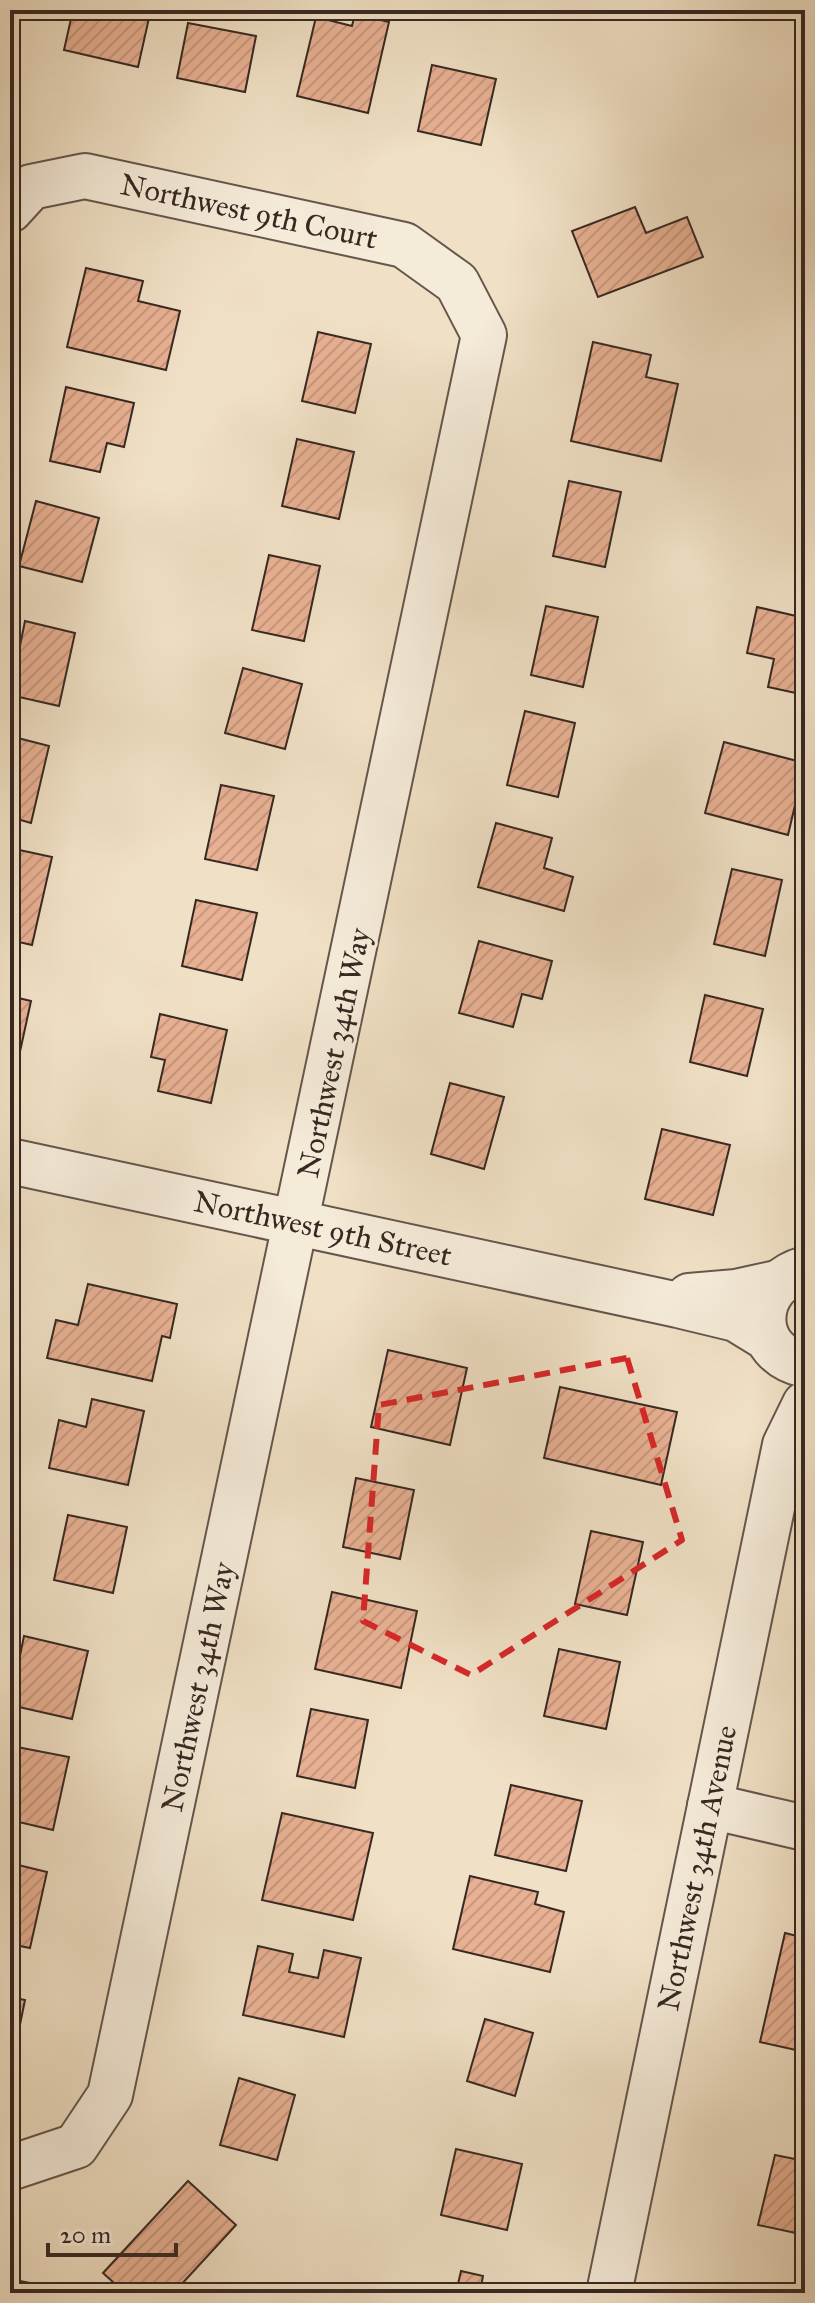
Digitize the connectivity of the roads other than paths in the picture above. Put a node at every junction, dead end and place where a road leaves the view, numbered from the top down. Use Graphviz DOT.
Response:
graph roads {
  1 [pos="20,199"];
  2 [pos="457,283"];
  3 [pos="10,1161"];
  4 [pos="298,1224"];
  5 [pos="794,1268"];
  6 [pos="634,1298"];
  7 [pos="782,1350"];
  8 [pos="805,1404"];
  9 [pos="785,1445"];
  10 [pos="710,1806"];
  11 [pos="805,1828"];
  12 [pos="10,2168"];
  13 [pos="609,2293"];
  1 -- 2 [label="street, Northwest 9th Court"];
  2 -- 4 [label="street, Northwest 34th Way"];
  3 -- 4 [label="street, Northwest 9th Street"];
  4 -- 6 [label="street, Northwest 9th Street"];
  4 -- 12 [label="street, Northwest 34th Way"];
  5 -- 6 [label="street, Northwest 9th Street"];
  5 -- 7 [label="street, Northwest 34th Avenue"];
  6 -- 7 [label="street, Northwest 9th Street"];
  7 -- 9 [label="street, Northwest 34th Avenue"];
  8 -- 9 [label="street, Northwest 34th Avenue"];
  9 -- 10 [label="street, Northwest 34th Avenue"];
  10 -- 11 [label="street"];
  10 -- 13 [label="street, Northwest 34th Avenue"];
}
